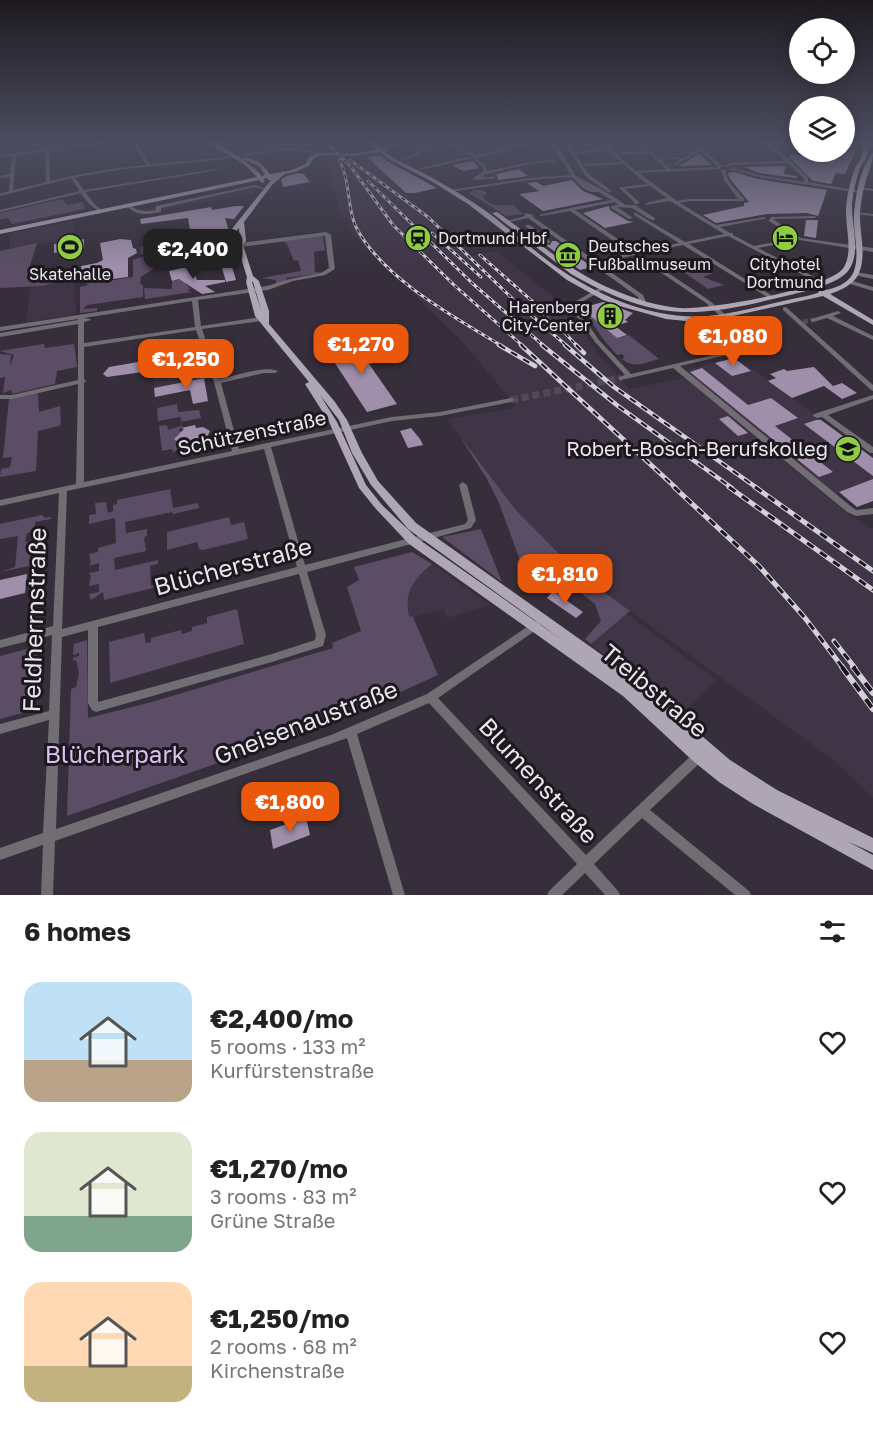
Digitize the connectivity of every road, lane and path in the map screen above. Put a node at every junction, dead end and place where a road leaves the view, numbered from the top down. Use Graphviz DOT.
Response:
graph roads {
  1 [pos="11,185"];
  2 [pos="38,185"];
  3 [pos="80,185"];
  4 [pos="127,185"];
  5 [pos="218,185"];
  6 [pos="257,185"];
  7 [pos="260,185"];
  8 [pos="445,185"];
  9 [pos="448,185"];
  10 [pos="483,185"];
  11 [pos="585,185"];
  12 [pos="596,185"];
  13 [pos="650,185"];
  14 [pos="730,185"];
  15 [pos="812,185"];
  16 [pos="853,185"];
  17 [pos="862,185"];
  18 [pos="620,189"];
  19 [pos="456,190"];
  20 [pos="851,190"];
  21 [pos="860,190"];
  22 [pos="873,190"];
  23 [pos="604,191"];
  24 [pos="11,192"];
  25 [pos="84,192"];
  26 [pos="0,195"];
  27 [pos="629,196"];
  28 [pos="675,201"];
  29 [pos="623,202"];
  30 [pos="130,204"];
  31 [pos="575,207"];
  32 [pos="0,211"];
  33 [pos="96,211"];
  34 [pos="858,213"];
  35 [pos="541,215"];
  36 [pos="873,215"];
  37 [pos="814,216"];
  38 [pos="521,218"];
  39 [pos="772,219"];
  40 [pos="510,220"];
  41 [pos="719,226"];
  42 [pos="0,230"];
  43 [pos="731,234"];
  44 [pos="801,239"];
  45 [pos="548,242"];
  46 [pos="683,243"];
  47 [pos="692,243"];
  48 [pos="240,245"];
  49 [pos="758,246"];
  50 [pos="850,247"];
  51 [pos="858,248"];
  52 [pos="873,250"];
  53 [pos="635,253"];
  54 [pos="594,262"];
  55 [pos="856,274"];
  56 [pos="873,277"];
  57 [pos="852,282"];
  58 [pos="603,288"];
  59 [pos="822,288"];
  60 [pos="873,289"];
  61 [pos="255,292"];
  62 [pos="595,292"];
  63 [pos="770,296"];
  64 [pos="195,301"];
  65 [pos="643,302"];
  66 [pos="716,308"];
  67 [pos="785,309"];
  68 [pos="838,313"];
  69 [pos="725,315"];
  70 [pos="827,316"];
  71 [pos="81,318"];
  72 [pos="813,320"];
  73 [pos="263,321"];
  74 [pos="873,323"];
  75 [pos="199,328"];
  76 [pos="0,329"];
  77 [pos="873,330"];
  78 [pos="0,335"];
  79 [pos="873,338"];
  80 [pos="82,345"];
  81 [pos="674,365"];
  82 [pos="275,371"];
  83 [pos="629,376"];
  84 [pos="621,378"];
  85 [pos="83,381"];
  86 [pos="217,382"];
  87 [pos="872,386"];
  88 [pos="0,397"];
  89 [pos="873,397"];
  90 [pos="511,400"];
  91 [pos="342,430"];
  92 [pos="267,447"];
  93 [pos="873,451"];
  94 [pos="236,453"];
  95 [pos="463,485"];
  96 [pos="80,486"];
  97 [pos="63,490"];
  98 [pos="0,503"];
  99 [pos="873,511"];
  100 [pos="419,540"];
  101 [pos="303,571"];
  102 [pos="539,624"];
  103 [pos="93,625"];
  104 [pos="57,632"];
  105 [pos="0,644"];
  106 [pos="431,697"];
  107 [pos="54,714"];
  108 [pos="0,729"];
  109 [pos="351,732"];
  110 [pos="702,754"];
  111 [pos="642,811"];
  112 [pos="818,826"];
  113 [pos="49,839"];
  114 [pos="873,846"];
  115 [pos="0,854"];
  116 [pos="873,863"];
  117 [pos="586,864"];
  118 [pos="48,895"];
  119 [pos="399,895"];
  120 [pos="553,895"];
  121 [pos="614,895"];
  122 [pos="745,895"];
  1 -- 24 [label="street"];
  2 -- 24 [label="street"];
  3 -- 25 [label="street"];
  4 -- 25 [label="street"];
  5 -- 30 [label="main road"];
  6 -- 30 [label="street"];
  7 -- 48 [label="main road"];
  8 -- 19 [label="main road"];
  9 -- 19 [label="main road"];
  10 -- 19 [label="street"];
  11 -- 23 [label="street"];
  12 -- 23 [label="street"];
  13 -- 18 [label="street"];
  13 -- 28 [label="street"];
  14 -- 28 [label="street"];
  15 -- 20 [label="street"];
  16 -- 20 [label="main road"];
  17 -- 21 [label="main road"];
  18 -- 23 [label="street"];
  18 -- 27 [label="street"];
  19 -- 58 [label="main road"];
  19 -- 62 [label="main road"];
  20 -- 21 [label="street"];
  20 -- 50 [label="main road"];
  21 -- 22 [label="street"];
  21 -- 34 [label="main road"];
  23 -- 29 [label="street"];
  24 -- 26 [label="street"];
  25 -- 32 [label="street"];
  25 -- 33 [label="street"];
  27 -- 29 [label="street"];
  27 -- 29 [label="street"];
  28 -- 29 [label="street"];
  28 -- 41 [label="street"];
  29 -- 31 [label="street"];
  29 -- 46 [label="street"];
  29 -- 47 [label="street"];
  30 -- 33 [label="main road"];
  31 -- 35 [label="street"];
  31 -- 53 [label="street"];
  33 -- 42 [label="main road"];
  34 -- 36 [label="street"];
  34 -- 51 [label="main road"];
  37 -- 39 [label="street"];
  38 -- 40 [label="street"];
  38 -- 45 [label="street"];
  38 -- 54 [label="street"];
  39 -- 41 [label="street"];
  39 -- 44 [label="street"];
  41 -- 43 [label="street"];
  43 -- 47 [label="street"];
  43 -- 49 [label="street"];
  44 -- 49 [label="street"];
  44 -- 50 [label="street"];
  46 -- 47 [label="street"];
  46 -- 53 [label="street"];
  46 -- 63 [label="street"];
  48 -- 61 [label="main road"];
  48 -- 61 [label="street"];
  49 -- 59 [label="street"];
  50 -- 51 [label="street"];
  50 -- 59 [label="main road"];
  51 -- 52 [label="street"];
  51 -- 55 [label="main road"];
  53 -- 54 [label="street"];
  53 -- 66 [label="street"];
  54 -- 65 [label="street"];
  55 -- 56 [label="street"];
  55 -- 57 [label="main road"];
  57 -- 59 [label="main road"];
  57 -- 60 [label="street"];
  58 -- 62 [label="street"];
  58 -- 65 [label="main road"];
  59 -- 63 [label="main road"];
  59 -- 69 [label="main road"];
  59 -- 74 [label="main road"];
  59 -- 77 [label="main road"];
  61 -- 64 [label="street"];
  61 -- 73 [label="main road, Treibstraße"];
  62 -- 69 [label="main road"];
  62 -- 83 [label="street"];
  63 -- 66 [label="main road"];
  64 -- 71 [label="street"];
  64 -- 75 [label="street"];
  65 -- 66 [label="main road"];
  66 -- 69 [label="street"];
  67 -- 87 [label="street"];
  68 -- 70 [label="street"];
  69 -- 81 [label="street"];
  70 -- 72 [label="street"];
  70 -- 79 [label="street"];
  71 -- 76 [label="street"];
  71 -- 78 [label="street"];
  71 -- 80 [label="street"];
  73 -- 75 [label="street"];
  73 -- 91 [label="main road, Treibstraße"];
  75 -- 80 [label="street"];
  75 -- 86 [label="street"];
  80 -- 85 [label="street"];
  81 -- 83 [label="street"];
  81 -- 99 [label="street"];
  82 -- 86 [label="street"];
  83 -- 84 [label="street"];
  85 -- 88 [label="street"];
  85 -- 96 [label="street"];
  86 -- 94 [label="street"];
  89 -- 93 [label="street"];
  90 -- 91 [label="street, Schützenstraße"];
  91 -- 92 [label="street, Schützenstraße"];
  91 -- 100 [label="main road, Treibstraße"];
  92 -- 94 [label="street, Schützenstraße"];
  92 -- 101 [label="street"];
  94 -- 96 [label="street, Schützenstraße"];
  95 -- 100 [label="street"];
  96 -- 97 [label="street, Schützenstraße"];
  97 -- 98 [label="street, Schützenstraße"];
  97 -- 104 [label="street, Feldherrnstraße"];
  100 -- 101 [label="street, Blücherstraße"];
  100 -- 102 [label="main road, Treibstraße"];
  101 -- 103 [label="street, Blücherstraße"];
  101 -- 103 [label="street"];
  102 -- 106 [label="street, Gneisenaustraße"];
  102 -- 110 [label="main road, Treibstraße"];
  103 -- 104 [label="street, Blücherstraße"];
  104 -- 105 [label="street, Blücherstraße"];
  104 -- 107 [label="street, Feldherrnstraße"];
  106 -- 109 [label="street, Gneisenaustraße"];
  106 -- 117 [label="street, Blumenstraße"];
  107 -- 108 [label="street"];
  107 -- 113 [label="street, Feldherrnstraße"];
  109 -- 113 [label="street, Gneisenaustraße"];
  109 -- 119 [label="street"];
  110 -- 111 [label="street"];
  110 -- 112 [label="main road, Treibstraße"];
  111 -- 117 [label="street"];
  111 -- 122 [label="street"];
  112 -- 114 [label="main road, Treibstraße"];
  112 -- 116 [label="main road, Treibstraße"];
  113 -- 115 [label="street, Gneisenaustraße"];
  113 -- 118 [label="street, Feldherrnstraße"];
  117 -- 120 [label="street"];
  117 -- 121 [label="street, Blumenstraße"];
}
